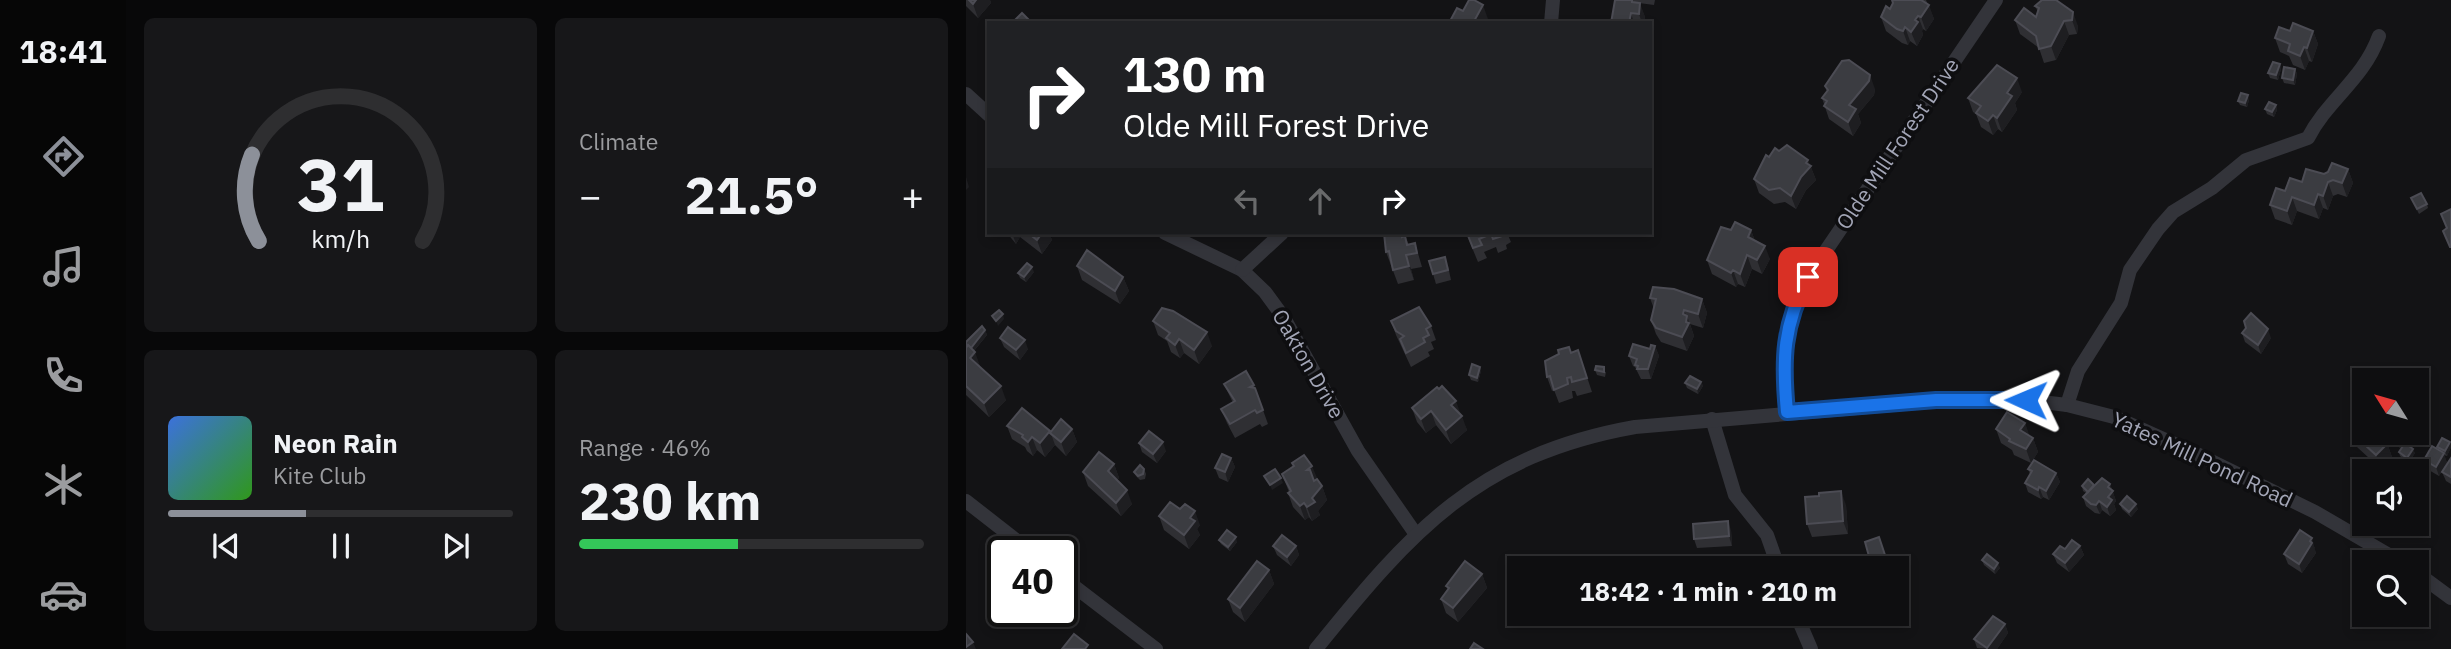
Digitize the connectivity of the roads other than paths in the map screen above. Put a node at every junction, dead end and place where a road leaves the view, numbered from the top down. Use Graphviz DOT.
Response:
graph roads {
  1 [pos="1553,0"];
  2 [pos="1996,0"];
  3 [pos="1551,21"];
  4 [pos="2379,36"];
  5 [pos="966,94"];
  6 [pos="987,113"];
  7 [pos="1169,235"];
  8 [pos="1280,235"];
  9 [pos="1242,270"];
  10 [pos="2067,405"];
  11 [pos="1787,412"];
  12 [pos="1712,419"];
  13 [pos="966,501"];
  14 [pos="1415,533"];
  15 [pos="1011,536"];
  16 [pos="2380,550"];
  17 [pos="1774,556"];
  18 [pos="2429,582"];
  19 [pos="1078,589"];
  20 [pos="2451,598"];
  21 [pos="1801,626"];
  22 [pos="1156,649"];
  23 [pos="1316,649"];
  24 [pos="1811,649"];
  1 -- 3 [label="street"];
  2 -- 11 [label="street, Olde Mill Forest Drive"];
  4 -- 10 [label="street"];
  5 -- 6 [label="street"];
  7 -- 9 [label="street, Oakton Drive"];
  8 -- 9 [label="street"];
  9 -- 14 [label="street, Oakton Drive"];
  10 -- 11 [label="street, Yates Mill Pond Road"];
  10 -- 16 [label="street, Yates Mill Pond Road"];
  11 -- 12 [label="street, Yates Mill Pond Road"];
  12 -- 14 [label="street, Yates Mill Pond Road"];
  12 -- 17 [label="street"];
  13 -- 15 [label="street"];
  14 -- 23 [label="street, Yates Mill Pond Road"];
  18 -- 20 [label="street"];
  19 -- 22 [label="street"];
  21 -- 24 [label="street"];
}
